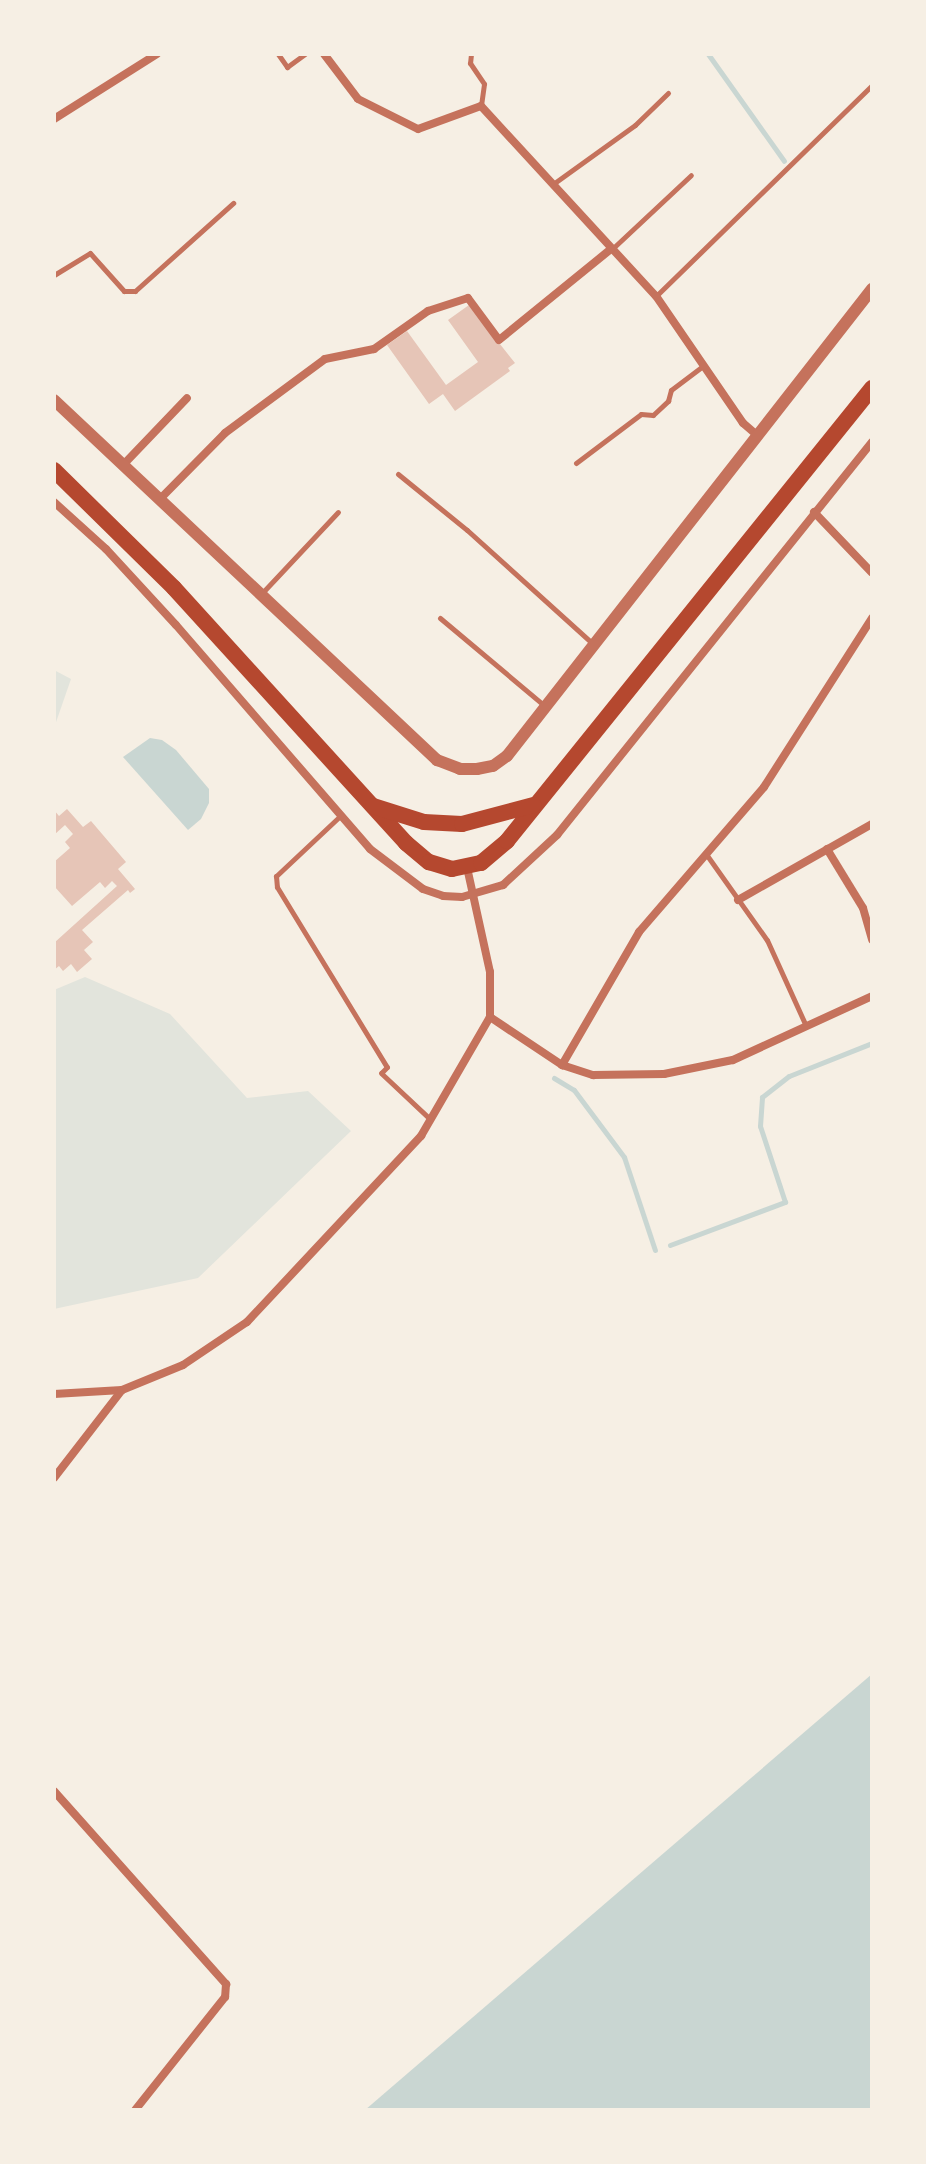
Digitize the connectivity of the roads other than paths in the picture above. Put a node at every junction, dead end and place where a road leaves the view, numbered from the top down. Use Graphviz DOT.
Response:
graph roads {
  1 [pos="157,54"];
  2 [pos="278,54"];
  3 [pos="305,54"];
  4 [pos="324,54"];
  5 [pos="471,54"];
  6 [pos="872,85"];
  7 [pos="668,93"];
  8 [pos="481,106"];
  9 [pos="54,119"];
  10 [pos="691,175"];
  11 [pos="553,184"];
  12 [pos="233,203"];
  13 [pos="611,249"];
  14 [pos="54,275"];
  15 [pos="872,289"];
  16 [pos="656,296"];
  17 [pos="702,367"];
  18 [pos="872,388"];
  19 [pos="187,398"];
  20 [pos="54,400"];
  21 [pos="757,435"];
  22 [pos="872,442"];
  23 [pos="576,463"];
  24 [pos="124,464"];
  25 [pos="54,470"];
  26 [pos="398,474"];
  27 [pos="161,498"];
  28 [pos="54,502"];
  29 [pos="338,512"];
  30 [pos="814,512"];
  31 [pos="872,573"];
  32 [pos="261,594"];
  33 [pos="440,618"];
  34 [pos="872,618"];
  35 [pos="593,644"];
  36 [pos="545,706"];
  37 [pos="534,805"];
  38 [pos="372,806"];
  39 [pos="340,816"];
  40 [pos="872,824"];
  41 [pos="827,849"];
  42 [pos="706,854"];
  43 [pos="467,867"];
  44 [pos="471,896"];
  45 [pos="738,900"];
  46 [pos="872,940"];
  47 [pos="872,996"];
  48 [pos="490,1017"];
  49 [pos="806,1027"];
  50 [pos="562,1065"];
  51 [pos="431,1120"];
  52 [pos="122,1390"];
  53 [pos="54,1394"];
  54 [pos="54,1478"];
  55 [pos="54,1791"];
  56 [pos="135,2110"];
  1 -- 9 [label="street"];
  2 -- 3 [label="lane"];
  4 -- 8 [label="street"];
  5 -- 8 [label="lane"];
  6 -- 16 [label="lane"];
  7 -- 11 [label="lane"];
  8 -- 11 [label="street"];
  10 -- 13 [label="lane"];
  11 -- 13 [label="street"];
  12 -- 14 [label="lane"];
  13 -- 16 [label="street"];
  13 -- 27 [label="street"];
  15 -- 21 [label="street"];
  16 -- 17 [label="street"];
  17 -- 21 [label="street"];
  17 -- 23 [label="lane"];
  18 -- 37 [label="main road"];
  19 -- 24 [label="street"];
  20 -- 24 [label="street"];
  21 -- 35 [label="street"];
  22 -- 30 [label="street"];
  24 -- 27 [label="street"];
  25 -- 38 [label="main road"];
  26 -- 35 [label="lane"];
  27 -- 32 [label="street"];
  28 -- 39 [label="street"];
  29 -- 32 [label="lane"];
  30 -- 31 [label="street"];
  30 -- 44 [label="street"];
  32 -- 36 [label="street"];
  33 -- 36 [label="lane"];
  34 -- 42 [label="street"];
  35 -- 36 [label="street"];
  37 -- 38 [label="main road"];
  37 -- 43 [label="main road"];
  38 -- 43 [label="main road"];
  39 -- 44 [label="street"];
  39 -- 51 [label="lane"];
  40 -- 41 [label="street"];
  41 -- 45 [label="street"];
  41 -- 46 [label="street"];
  42 -- 45 [label="lane"];
  42 -- 50 [label="street"];
  43 -- 44 [label="street"];
  44 -- 48 [label="street"];
  45 -- 49 [label="lane"];
  47 -- 49 [label="street"];
  48 -- 50 [label="street"];
  48 -- 51 [label="street"];
  49 -- 50 [label="street"];
  51 -- 52 [label="street"];
  52 -- 53 [label="street"];
  52 -- 54 [label="street"];
  55 -- 56 [label="street"];
}
